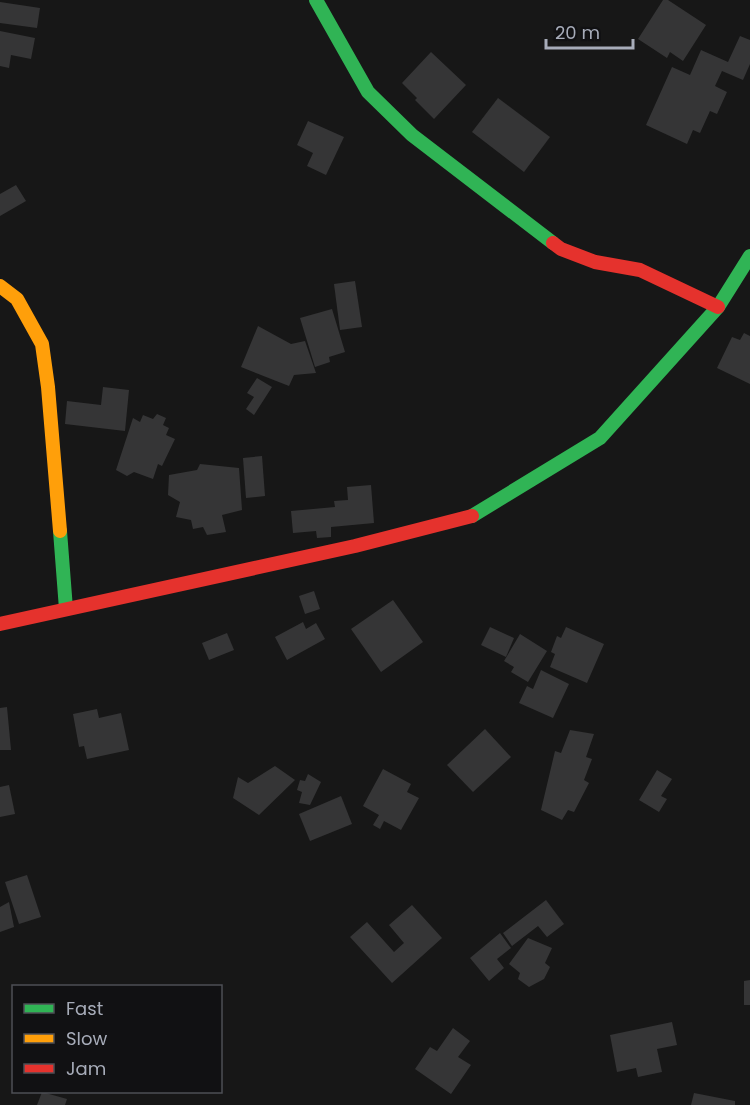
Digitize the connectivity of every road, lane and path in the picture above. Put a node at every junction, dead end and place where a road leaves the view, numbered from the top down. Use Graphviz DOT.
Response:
graph roads {
  1 [pos="316,0"];
  2 [pos="750,256"];
  3 [pos="0,286"];
  4 [pos="718,308"];
  5 [pos="66,609"];
  6 [pos="0,624"];
  1 -- 4 [label="street"];
  2 -- 4 [label="street"];
  3 -- 5 [label="street"];
  4 -- 5 [label="street"];
  5 -- 6 [label="street"];
}
